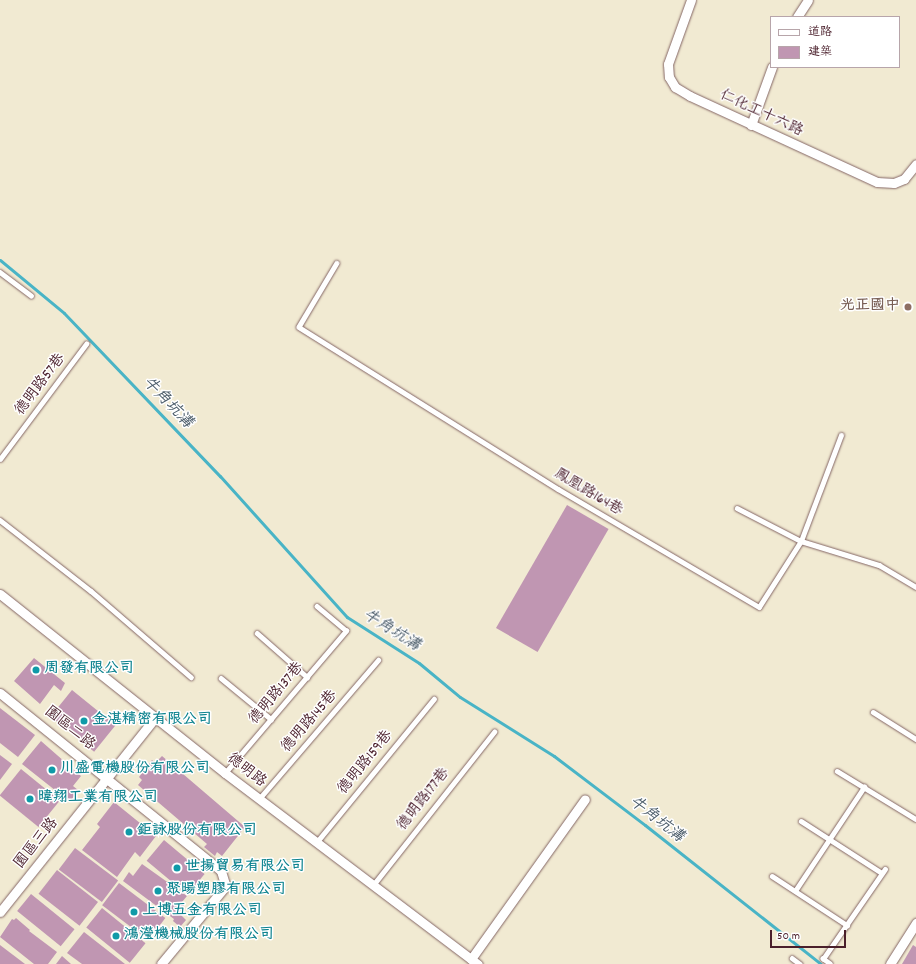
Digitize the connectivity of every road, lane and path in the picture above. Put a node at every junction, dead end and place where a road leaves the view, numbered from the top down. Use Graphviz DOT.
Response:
graph roads {
  1 [pos="691,0"];
  2 [pos="808,0"];
  3 [pos="798,16"];
  4 [pos="772,68"];
  5 [pos="751,124"];
  6 [pos="916,164"];
  7 [pos="337,263"];
  8 [pos="0,272"];
  9 [pos="31,296"];
  10 [pos="86,344"];
  11 [pos="841,435"];
  12 [pos="0,460"];
  13 [pos="737,508"];
  14 [pos="0,520"];
  15 [pos="801,541"];
  16 [pos="916,587"];
  17 [pos="0,594"];
  18 [pos="317,607"];
  19 [pos="257,634"];
  20 [pos="378,660"];
  21 [pos="307,676"];
  22 [pos="191,677"];
  23 [pos="220,678"];
  24 [pos="0,693"];
  25 [pos="434,699"];
  26 [pos="873,712"];
  27 [pos="155,718"];
  28 [pos="271,719"];
  29 [pos="494,732"];
  30 [pos="916,739"];
  31 [pos="837,771"];
  32 [pos="226,773"];
  33 [pos="107,778"];
  34 [pos="864,787"];
  35 [pos="259,799"];
  36 [pos="585,799"];
  37 [pos="916,819"];
  38 [pos="801,821"];
  39 [pos="829,839"];
  40 [pos="316,843"];
  41 [pos="772,876"];
  42 [pos="374,884"];
  43 [pos="796,891"];
  44 [pos="0,912"];
  45 [pos="916,923"];
  46 [pos="847,925"];
  47 [pos="792,958"];
  48 [pos="475,962"];
  49 [pos="161,964"];
  50 [pos="800,964"];
  51 [pos="830,964"];
  52 [pos="890,964"];
  1 -- 5 [label="street, 仁化工十六路"];
  2 -- 3 [label="street"];
  4 -- 5 [label="street"];
  5 -- 6 [label="street, 仁化工十六路"];
  7 -- 15 [label="lane, 鳳凰路164巷"];
  8 -- 9 [label="lane"];
  10 -- 12 [label="lane, 德明路57巷"];
  11 -- 15 [label="lane"];
  13 -- 15 [label="lane"];
  14 -- 22 [label="lane"];
  15 -- 16 [label="lane"];
  17 -- 27 [label="street, 德明路"];
  18 -- 21 [label="lane, 德明路137巷"];
  19 -- 21 [label="lane"];
  20 -- 35 [label="lane, 德明路145巷"];
  21 -- 28 [label="lane, 德明路137巷"];
  23 -- 28 [label="lane"];
  24 -- 33 [label="street, 園區二路"];
  25 -- 40 [label="lane, 德明路159巷"];
  26 -- 30 [label="lane"];
  27 -- 32 [label="street, 德明路"];
  27 -- 33 [label="street, 園區三路"];
  28 -- 32 [label="lane, 德明路137巷"];
  29 -- 42 [label="lane, 德明路177巷"];
  31 -- 34 [label="lane"];
  32 -- 35 [label="street, 德明路"];
  33 -- 44 [label="street, 園區三路"];
  33 -- 49 [label="street, 園區二路"];
  34 -- 37 [label="lane"];
  34 -- 39 [label="lane"];
  35 -- 40 [label="street, 德明路"];
  36 -- 48 [label="street"];
  38 -- 39 [label="lane"];
  39 -- 43 [label="lane"];
  39 -- 46 [label="lane"];
  40 -- 42 [label="street, 德明路"];
  41 -- 43 [label="lane"];
  42 -- 48 [label="street, 德明路"];
  43 -- 46 [label="lane"];
  45 -- 52 [label="street"];
  46 -- 51 [label="lane"];
  47 -- 50 [label="lane"];
}
